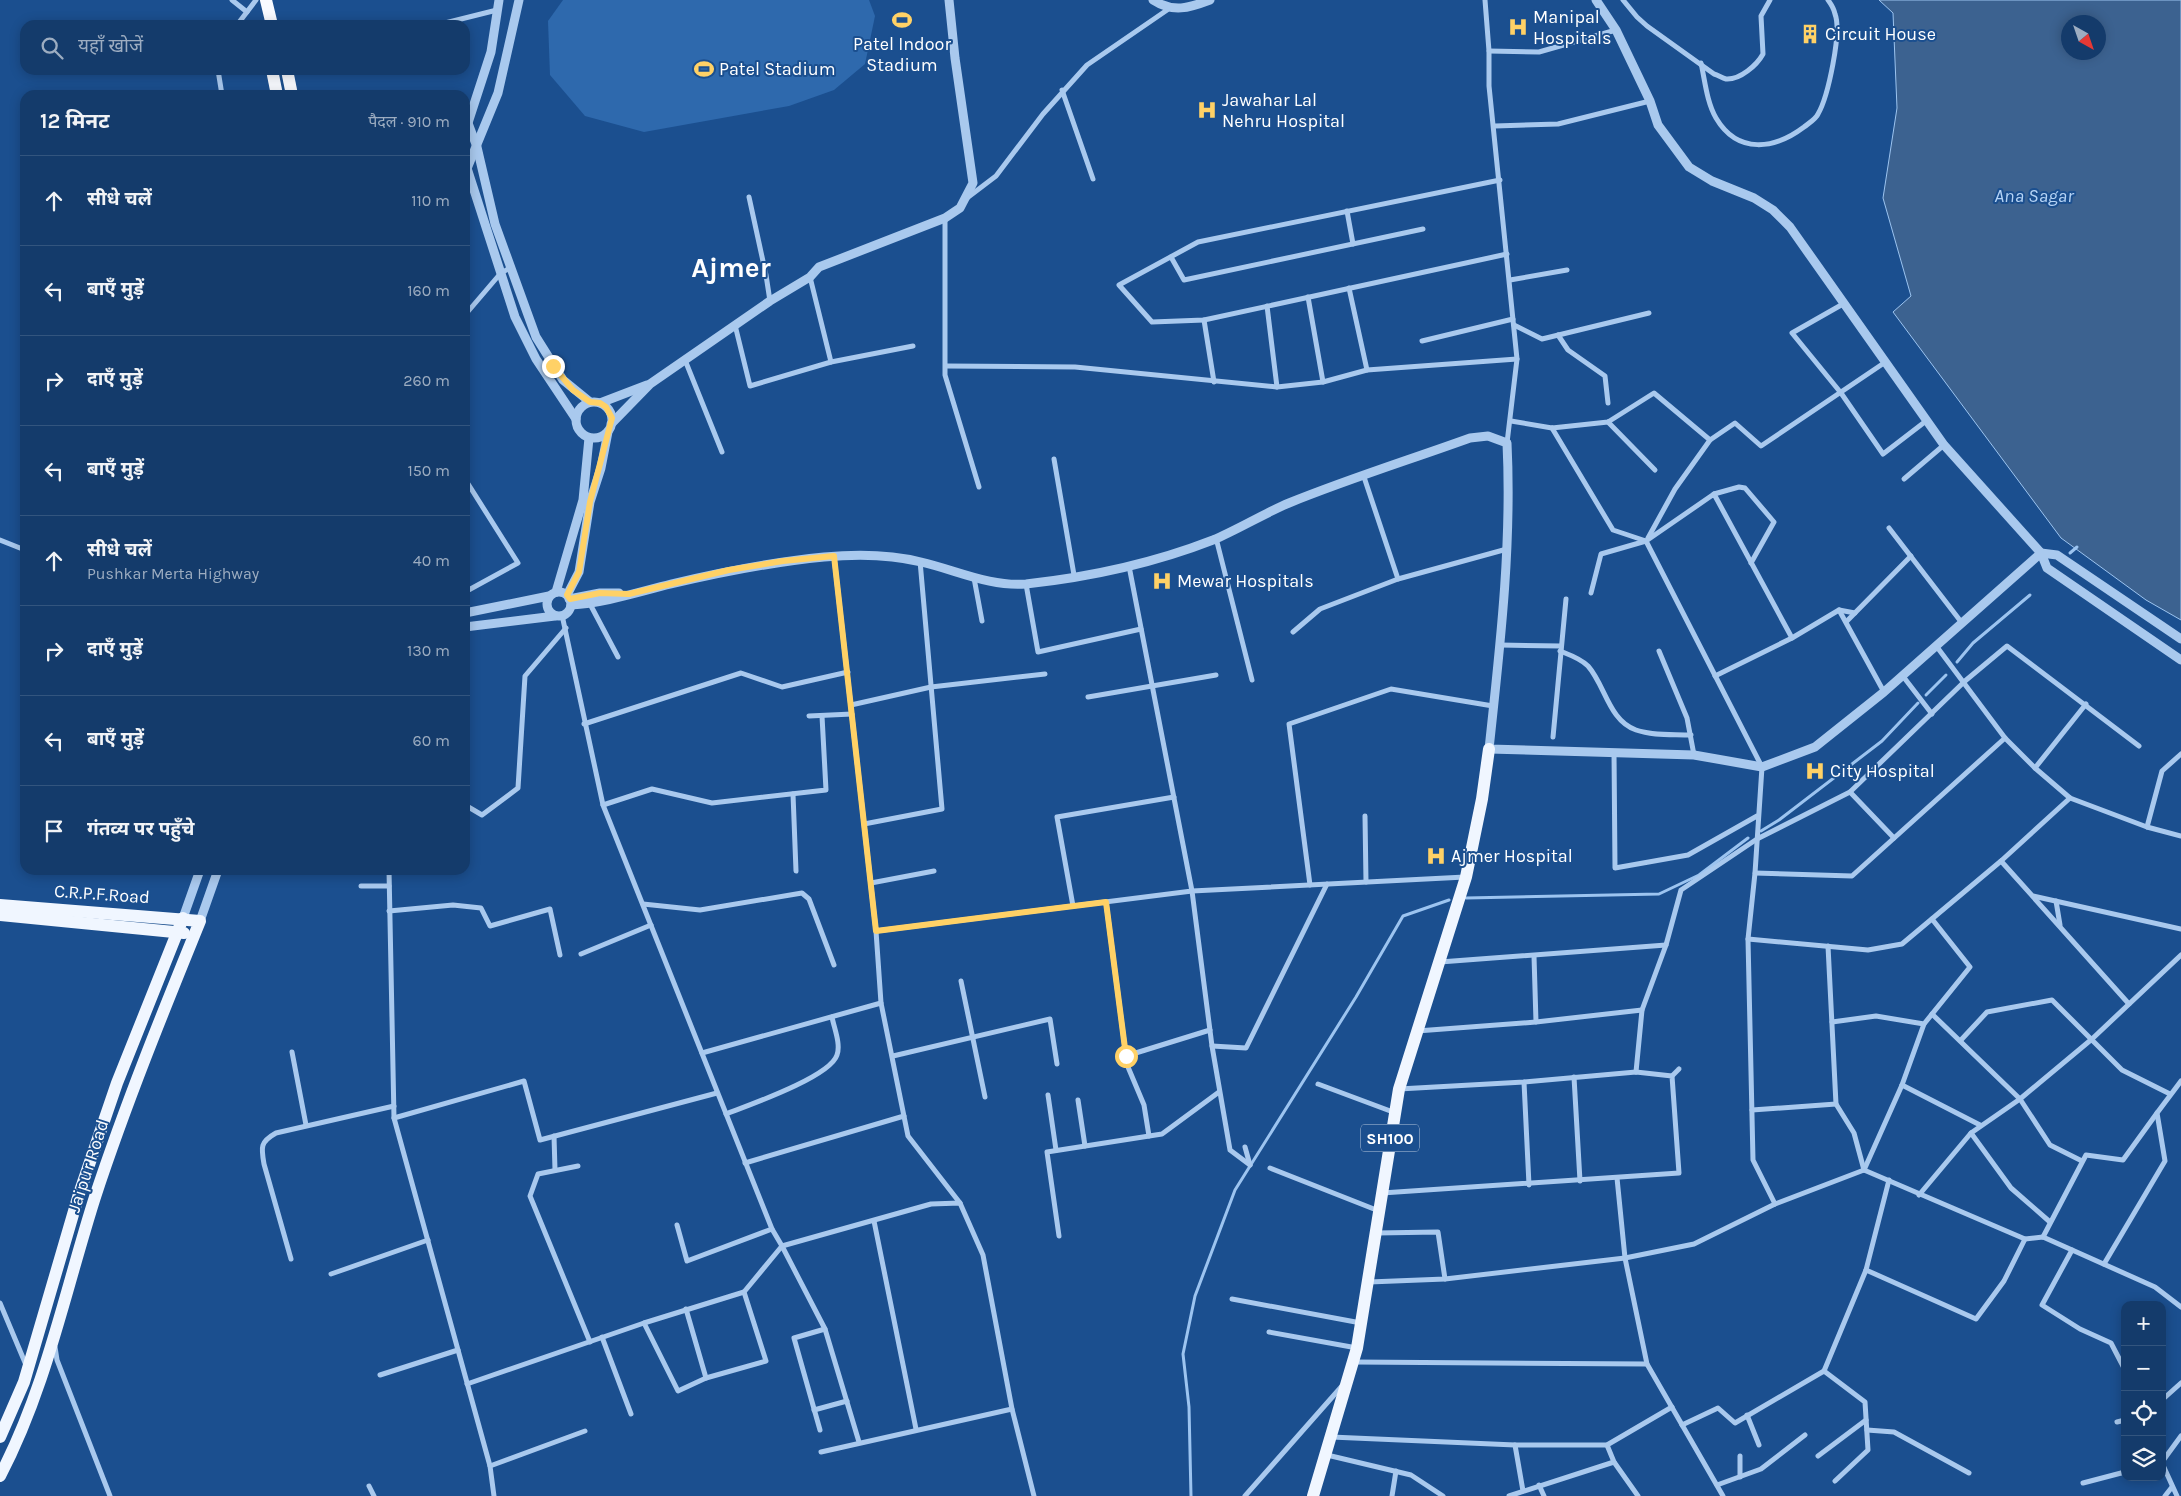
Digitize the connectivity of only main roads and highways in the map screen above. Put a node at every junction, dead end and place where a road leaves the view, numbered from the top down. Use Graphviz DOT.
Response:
graph roads {
  1 [pos="257,0"];
  2 [pos="266,0"];
  3 [pos="272,0"];
  4 [pos="262,20"];
  5 [pos="271,20"];
  6 [pos="276,20"];
  7 [pos="273,75"];
  8 [pos="282,75"];
  9 [pos="288,75"];
  10 [pos="276,90"];
  11 [pos="285,90"];
  12 [pos="291,90"];
  13 [pos="1489,749"];
  14 [pos="0,905"];
  15 [pos="0,915"];
  16 [pos="183,918"];
  17 [pos="200,921"];
  18 [pos="178,932"];
  19 [pos="194,935"];
  20 [pos="0,1437"];
  21 [pos="0,1476"];
  22 [pos="1313,1496"];
  1 -- 4 [label="highway"];
  2 -- 5 [label="highway"];
  3 -- 6 [label="highway"];
  7 -- 10 [label="highway"];
  8 -- 11 [label="highway"];
  9 -- 12 [label="highway"];
  13 -- 22 [label="main road, SH100"];
  14 -- 16 [label="main road, C.R.P.F.Road"];
  15 -- 18 [label="main road, C.R.P.F.Road"];
  16 -- 17 [label="main road, C.R.P.F.Road"];
  16 -- 18 [label="main road, Jaipur Road"];
  17 -- 19 [label="main road, Jaipur Road"];
  18 -- 19 [label="main road, C.R.P.F.Road"];
  18 -- 20 [label="main road, Jaipur Road"];
  19 -- 21 [label="main road, Jaipur Road"];
}
